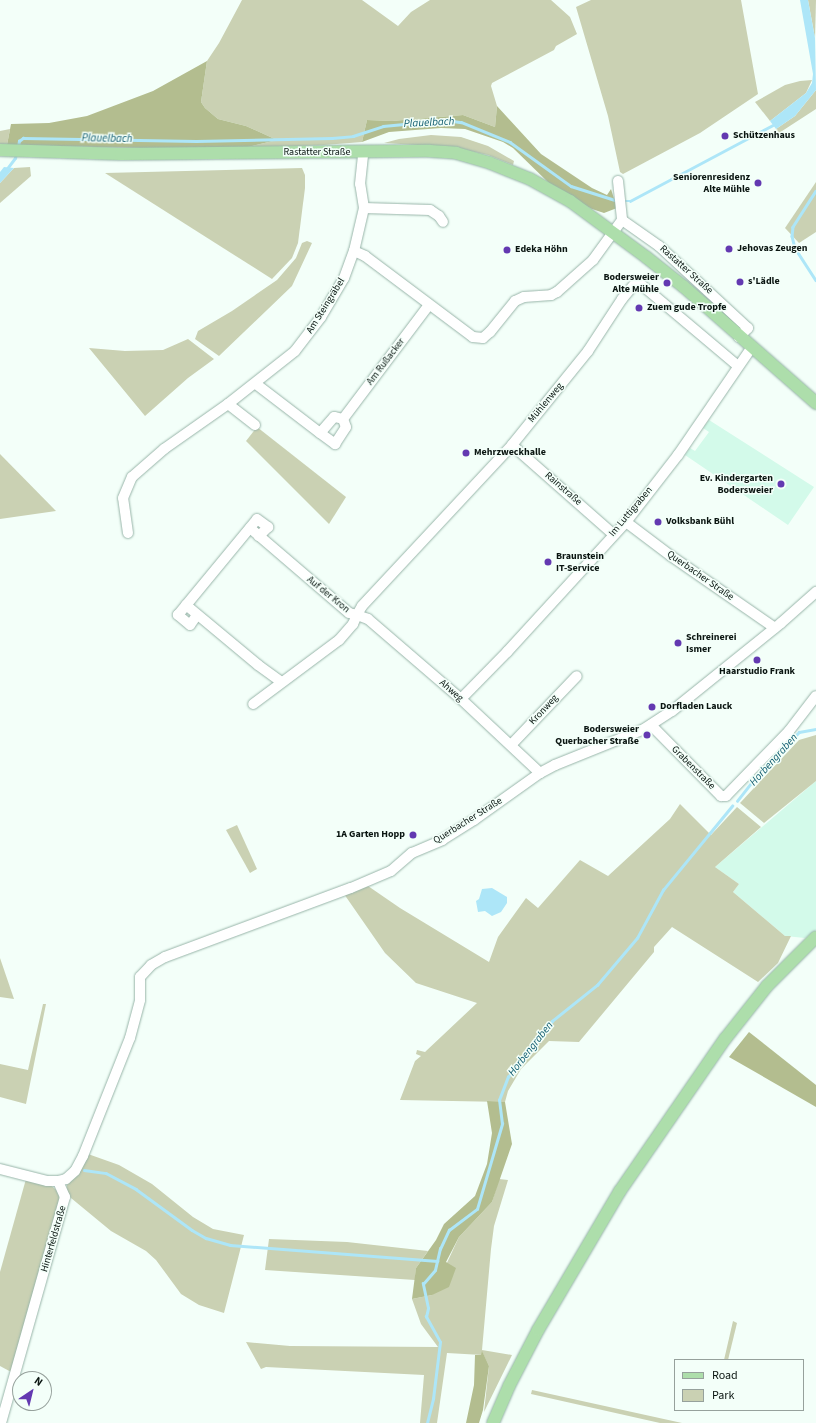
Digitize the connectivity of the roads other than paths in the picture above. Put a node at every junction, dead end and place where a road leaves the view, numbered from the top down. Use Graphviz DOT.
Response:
graph roads {
  1 [pos="11,151"];
  2 [pos="363,153"];
  3 [pos="618,181"];
  4 [pos="364,208"];
  5 [pos="622,215"];
  6 [pos="443,222"];
  7 [pos="613,233"];
  8 [pos="354,250"];
  9 [pos="429,305"];
  10 [pos="740,337"];
  11 [pos="752,347"];
  12 [pos="738,366"];
  13 [pos="256,384"];
  14 [pos="816,403"];
  15 [pos="228,404"];
  16 [pos="342,419"];
  17 [pos="255,426"];
  18 [pos="320,433"];
  19 [pos="512,445"];
  20 [pos="626,522"];
  21 [pos="128,533"];
  22 [pos="613,534"];
  23 [pos="816,592"];
  24 [pos="357,616"];
  25 [pos="775,628"];
  26 [pos="577,676"];
  27 [pos="281,682"];
  28 [pos="816,696"];
  29 [pos="461,699"];
  30 [pos="253,704"];
  31 [pos="651,725"];
  32 [pos="511,745"];
  33 [pos="540,773"];
  34 [pos="816,937"];
  35 [pos="0,1170"];
  36 [pos="58,1181"];
  37 [pos="1,1423"];
  38 [pos="493,1423"];
  1 -- 2 [label="main road, Rastatter Straße"];
  2 -- 4 [label="street, Am Steingräbel"];
  2 -- 7 [label="main road, Rastatter Straße"];
  3 -- 5 [label="street"];
  4 -- 6 [label="street"];
  4 -- 8 [label="street, Am Steingräbel"];
  5 -- 7 [label="street"];
  5 -- 10 [label="street, Rastatter Straße"];
  7 -- 9 [label="street"];
  7 -- 10 [label="main road, Rastatter Straße"];
  8 -- 9 [label="street"];
  8 -- 13 [label="street, Am Steingräbel"];
  9 -- 16 [label="street, Am Rußacker"];
  10 -- 11 [label="main road, Rastatter Straße"];
  11 -- 12 [label="street, Im Luttigraben"];
  11 -- 14 [label="main road, Rastatter Straße"];
  12 -- 19 [label="street, Mühlenweg"];
  12 -- 20 [label="street, Im Luttigraben"];
  13 -- 15 [label="street, Am Steingräbel"];
  13 -- 18 [label="street"];
  15 -- 17 [label="street"];
  15 -- 21 [label="street, Am Steingräbel"];
  16 -- 18 [label="street, Am Rußacker"];
  16 -- 18 [label="street"];
  19 -- 22 [label="street, Rainstraße"];
  19 -- 24 [label="street, Mühlenweg"];
  20 -- 22 [label="street, Im Luttigraben"];
  20 -- 25 [label="street, Querbacher Straße"];
  22 -- 29 [label="street, Im Luttigraben"];
  23 -- 25 [label="street, Querbacher Straße"];
  24 -- 27 [label="street, Auf der Kron"];
  24 -- 27 [label="street, Auf der Kron"];
  24 -- 29 [label="street, Ahweg"];
  25 -- 31 [label="street, Querbacher Straße"];
  26 -- 32 [label="street, Kronweg"];
  27 -- 30 [label="street, Auf der Kron"];
  28 -- 31 [label="street, Grabenstraße"];
  29 -- 32 [label="street, Ahweg"];
  31 -- 33 [label="street, Querbacher Straße"];
  32 -- 33 [label="street, Ahweg"];
  33 -- 36 [label="street, Querbacher Straße"];
  34 -- 38 [label="main road"];
  35 -- 36 [label="street"];
  36 -- 37 [label="street, Hinterfeldstraße"];
}
